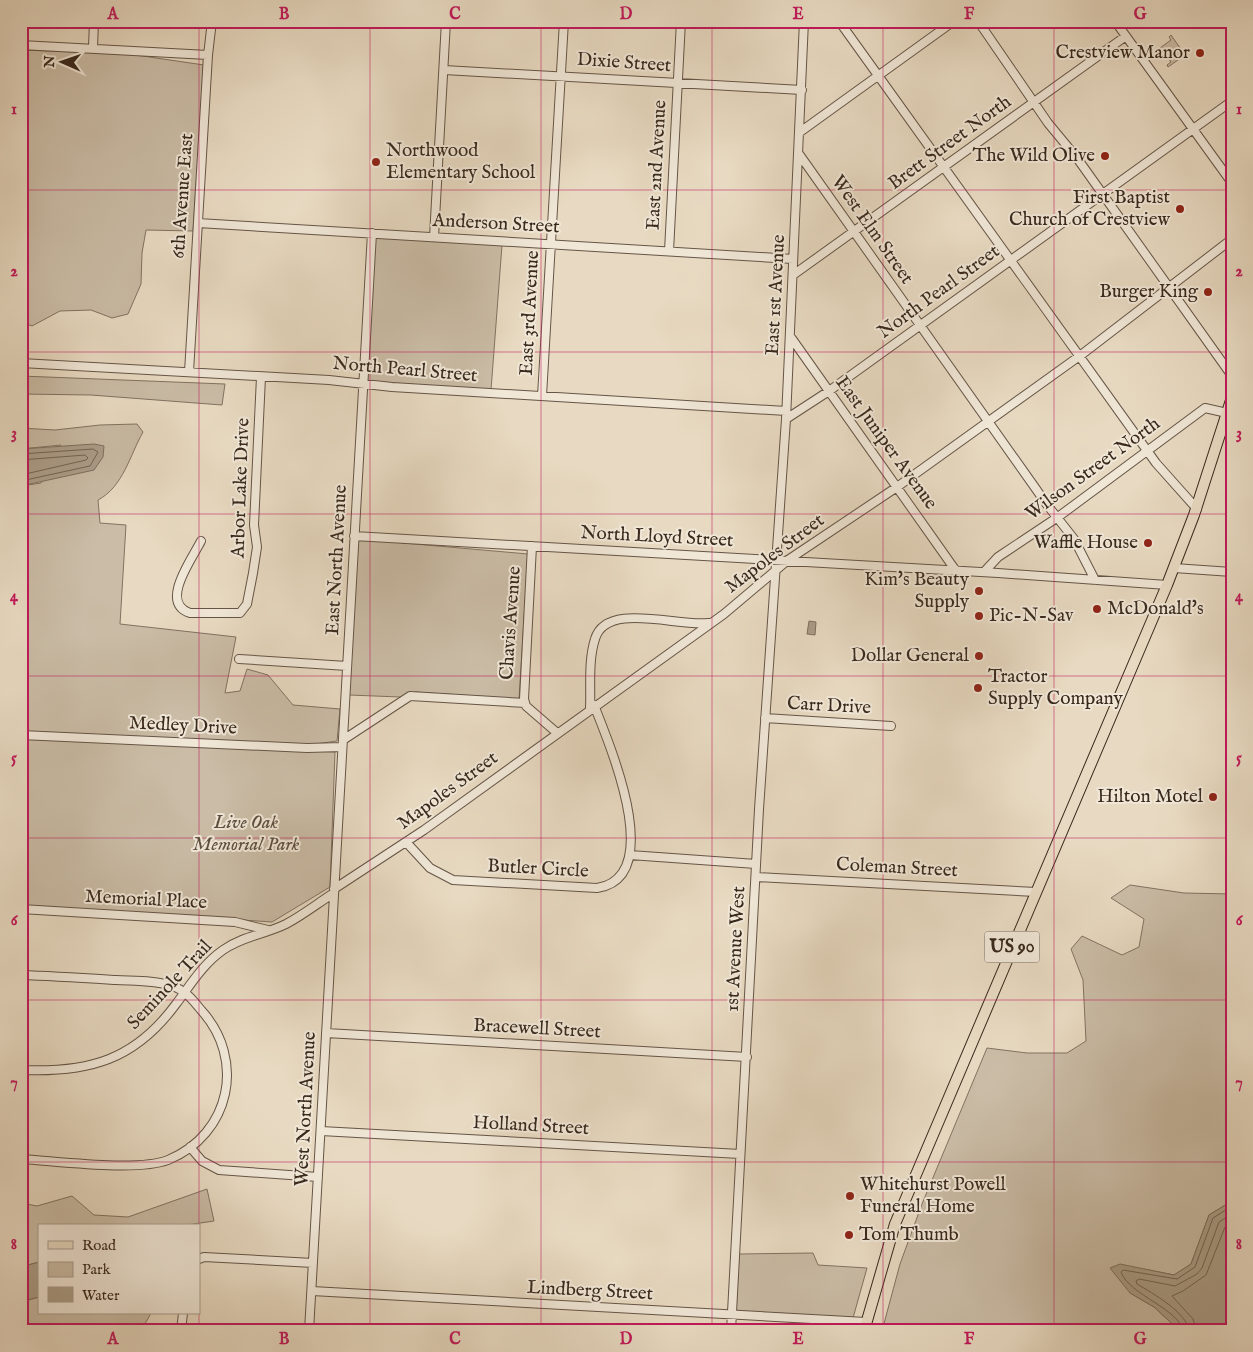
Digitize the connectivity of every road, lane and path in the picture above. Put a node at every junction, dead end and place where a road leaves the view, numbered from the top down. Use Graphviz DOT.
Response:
graph roads {
  1 [pos="94,21"];
  2 [pos="212,21"];
  3 [pos="446,21"];
  4 [pos="564,21"];
  5 [pos="681,21"];
  6 [pos="804,21"];
  7 [pos="839,21"];
  8 [pos="954,21"];
  9 [pos="978,21"];
  10 [pos="1115,21"];
  11 [pos="1126,36"];
  12 [pos="21,45"];
  13 [pos="93,48"];
  14 [pos="208,55"];
  15 [pos="444,70"];
  16 [pos="561,75"];
  17 [pos="878,76"];
  18 [pos="678,83"];
  19 [pos="802,90"];
  20 [pos="1232,101"];
  21 [pos="1034,102"];
  22 [pos="1193,130"];
  23 [pos="800,132"];
  24 [pos="798,154"];
  25 [pos="944,167"];
  26 [pos="1232,183"];
  27 [pos="1103,194"];
  28 [pos="198,223"];
  29 [pos="853,232"];
  30 [pos="372,233"];
  31 [pos="434,237"];
  32 [pos="1232,239"];
  33 [pos="551,244"];
  34 [pos="669,251"];
  35 [pos="793,259"];
  36 [pos="1012,260"];
  37 [pos="793,275"];
  38 [pos="1170,288"];
  39 [pos="920,325"];
  40 [pos="790,335"];
  41 [pos="1081,355"];
  42 [pos="21,362"];
  43 [pos="190,372"];
  44 [pos="1232,376"];
  45 [pos="261,377"];
  46 [pos="363,384"];
  47 [pos="829,391"];
  48 [pos="542,396"];
  49 [pos="1232,397"];
  50 [pos="786,411"];
  51 [pos="1227,413"];
  52 [pos="786,420"];
  53 [pos="988,422"];
  54 [pos="1148,451"];
  55 [pos="897,487"];
  56 [pos="1197,509"];
  57 [pos="1058,517"];
  58 [pos="354,536"];
  59 [pos="201,541"];
  60 [pos="532,546"];
  61 [pos="778,560"];
  62 [pos="788,560"];
  63 [pos="1174,568"];
  64 [pos="776,570"];
  65 [pos="956,570"];
  66 [pos="984,572"];
  67 [pos="1232,572"];
  68 [pos="1095,580"];
  69 [pos="1167,586"];
  70 [pos="711,622"];
  71 [pos="239,659"];
  72 [pos="347,666"];
  73 [pos="525,702"];
  74 [pos="592,707"];
  75 [pos="765,718"];
  76 [pos="891,726"];
  77 [pos="556,732"];
  78 [pos="21,735"];
  79 [pos="342,744"];
  80 [pos="406,842"];
  81 [pos="630,855"];
  82 [pos="756,864"];
  83 [pos="756,877"];
  84 [pos="334,891"];
  85 [pos="1036,892"];
  86 [pos="21,909"];
  87 [pos="268,930"];
  88 [pos="21,975"];
  89 [pos="184,992"];
  90 [pos="326,1033"];
  91 [pos="746,1058"];
  92 [pos="21,1070"];
  93 [pos="321,1131"];
  94 [pos="190,1147"];
  95 [pos="740,1154"];
  96 [pos="21,1159"];
  97 [pos="318,1177"];
  98 [pos="200,1259"];
  99 [pos="313,1263"];
  100 [pos="312,1291"];
  101 [pos="183,1314"];
  102 [pos="732,1316"];
  103 [pos="865,1326"];
  104 [pos="182,1331"];
  105 [pos="309,1331"];
  106 [pos="731,1331"];
  1 -- 13 [label="street"];
  2 -- 14 [label="street, 6th Avenue East"];
  3 -- 15 [label="street"];
  4 -- 16 [label="street, East 3rd Avenue"];
  5 -- 18 [label="street, East 2nd Avenue"];
  6 -- 19 [label="street, East 1st Avenue"];
  7 -- 17 [label="street"];
  8 -- 17 [label="street"];
  9 -- 21 [label="street"];
  10 -- 11 [label="street"];
  11 -- 21 [label="street, Brett Street North"];
  11 -- 22 [label="street"];
  12 -- 13 [label="street"];
  13 -- 14 [label="street"];
  14 -- 28 [label="street, 6th Avenue East"];
  15 -- 16 [label="street, Dixie Street"];
  15 -- 31 [label="street"];
  16 -- 18 [label="street, Dixie Street"];
  16 -- 33 [label="street, East 3rd Avenue"];
  17 -- 23 [label="street"];
  17 -- 25 [label="street"];
  18 -- 19 [label="street, Dixie Street"];
  18 -- 34 [label="street, East 2nd Avenue"];
  19 -- 23 [label="street, East 1st Avenue"];
  20 -- 22 [label="street, North Pearl Street"];
  21 -- 25 [label="street, Brett Street North"];
  21 -- 27 [label="street"];
  22 -- 26 [label="street"];
  22 -- 27 [label="street, North Pearl Street"];
  23 -- 24 [label="street, East 1st Avenue"];
  24 -- 29 [label="street, West Elm Street"];
  24 -- 35 [label="street, East 1st Avenue"];
  25 -- 29 [label="street, Brett Street North"];
  25 -- 36 [label="street"];
  27 -- 36 [label="street, North Pearl Street"];
  27 -- 38 [label="street"];
  28 -- 30 [label="street, Anderson Street"];
  28 -- 43 [label="street, 6th Avenue East"];
  29 -- 37 [label="street, Brett Street North"];
  29 -- 39 [label="street, West Elm Street"];
  30 -- 31 [label="street, Anderson Street"];
  30 -- 46 [label="street, East North Avenue"];
  31 -- 33 [label="street, Anderson Street"];
  32 -- 38 [label="street, Mapoles Street"];
  33 -- 34 [label="street, Anderson Street"];
  33 -- 48 [label="street, East 3rd Avenue"];
  34 -- 35 [label="street, Anderson Street"];
  35 -- 37 [label="street, East 1st Avenue"];
  36 -- 39 [label="street, North Pearl Street"];
  36 -- 41 [label="street"];
  37 -- 40 [label="street, East 1st Avenue"];
  38 -- 41 [label="street, Mapoles Street"];
  38 -- 44 [label="street"];
  39 -- 47 [label="street, North Pearl Street"];
  39 -- 53 [label="street, West Elm Street"];
  40 -- 47 [label="street, East Juniper Avenue"];
  40 -- 50 [label="street, East 1st Avenue"];
  41 -- 53 [label="street, Mapoles Street"];
  41 -- 54 [label="street"];
  42 -- 43 [label="street, North Pearl Street"];
  43 -- 45 [label="street, North Pearl Street"];
  45 -- 46 [label="street, North Pearl Street"];
  45 -- 59 [label="street, Arbor Lake Drive"];
  46 -- 48 [label="street, North Pearl Street"];
  46 -- 58 [label="street, East North Avenue"];
  47 -- 52 [label="street, North Pearl Street"];
  47 -- 55 [label="street, East Juniper Avenue"];
  48 -- 50 [label="street, North Pearl Street"];
  49 -- 51 [label="main road, US 90"];
  50 -- 52 [label="street, East 1st Avenue"];
  51 -- 54 [label="street, Wilson Street North"];
  51 -- 56 [label="main road, US 90"];
  52 -- 61 [label="street, East 1st Avenue"];
  53 -- 55 [label="street, Mapoles Street"];
  53 -- 57 [label="street, West Elm Street"];
  54 -- 56 [label="street"];
  54 -- 57 [label="street, Wilson Street North"];
  55 -- 62 [label="street, Mapoles Street"];
  55 -- 65 [label="street, East Juniper Avenue"];
  56 -- 63 [label="main road, US 90"];
  57 -- 66 [label="street, Wilson Street North"];
  57 -- 68 [label="street, West Elm Street"];
  58 -- 60 [label="street, North Lloyd Street"];
  58 -- 72 [label="street, East North Avenue"];
  60 -- 61 [label="street, North Lloyd Street"];
  60 -- 73 [label="street, Chavis Avenue"];
  61 -- 62 [label="street, North Lloyd Street"];
  61 -- 64 [label="street, East 1st Avenue"];
  62 -- 64 [label="street, Mapoles Street"];
  62 -- 65 [label="street, North Lloyd Street"];
  63 -- 67 [label="street"];
  63 -- 69 [label="main road, US 90"];
  64 -- 70 [label="street, Mapoles Street"];
  64 -- 75 [label="street, 1st Avenue West"];
  65 -- 66 [label="street, North Lloyd Street"];
  66 -- 68 [label="street, North Lloyd Street"];
  68 -- 69 [label="street, North Lloyd Street"];
  69 -- 85 [label="main road, US 90"];
  70 -- 74 [label="street, Mapoles Street"];
  70 -- 74 [label="street"];
  71 -- 72 [label="street"];
  72 -- 79 [label="street, East North Avenue"];
  73 -- 77 [label="street"];
  73 -- 79 [label="street"];
  74 -- 77 [label="street, Mapoles Street"];
  74 -- 81 [label="street, Butler Circle"];
  75 -- 76 [label="street, Carr Drive"];
  75 -- 82 [label="street, 1st Avenue West"];
  77 -- 80 [label="street, Mapoles Street"];
  78 -- 79 [label="street, Medley Drive"];
  79 -- 84 [label="street, East North Avenue"];
  80 -- 81 [label="street, Butler Circle"];
  80 -- 84 [label="street, Mapoles Street"];
  81 -- 82 [label="street"];
  82 -- 83 [label="street, 1st Avenue West"];
  83 -- 85 [label="street, Coleman Street"];
  83 -- 91 [label="street, 1st Avenue West"];
  84 -- 87 [label="street, Seminole Trail"];
  84 -- 90 [label="street, West North Avenue"];
  85 -- 103 [label="main road, US 90"];
  86 -- 87 [label="street, Memorial Place"];
  87 -- 89 [label="street, Seminole Trail"];
  88 -- 89 [label="street"];
  89 -- 92 [label="street, Seminole Trail"];
  89 -- 94 [label="street"];
  90 -- 91 [label="street, Bracewell Street"];
  90 -- 93 [label="street, West North Avenue"];
  91 -- 95 [label="street, 1st Avenue West"];
  93 -- 95 [label="street, Holland Street"];
  93 -- 97 [label="street, West North Avenue"];
  94 -- 96 [label="street"];
  94 -- 97 [label="street"];
  95 -- 102 [label="street, 1st Avenue West"];
  97 -- 99 [label="street, West North Avenue"];
  98 -- 99 [label="street"];
  99 -- 100 [label="street, West North Avenue"];
  100 -- 102 [label="street, Lindberg Street"];
  100 -- 105 [label="street, West North Avenue"];
  101 -- 104 [label="street"];
  102 -- 103 [label="street, Lindberg Street"];
  102 -- 106 [label="street, 1st Avenue West"];
}
